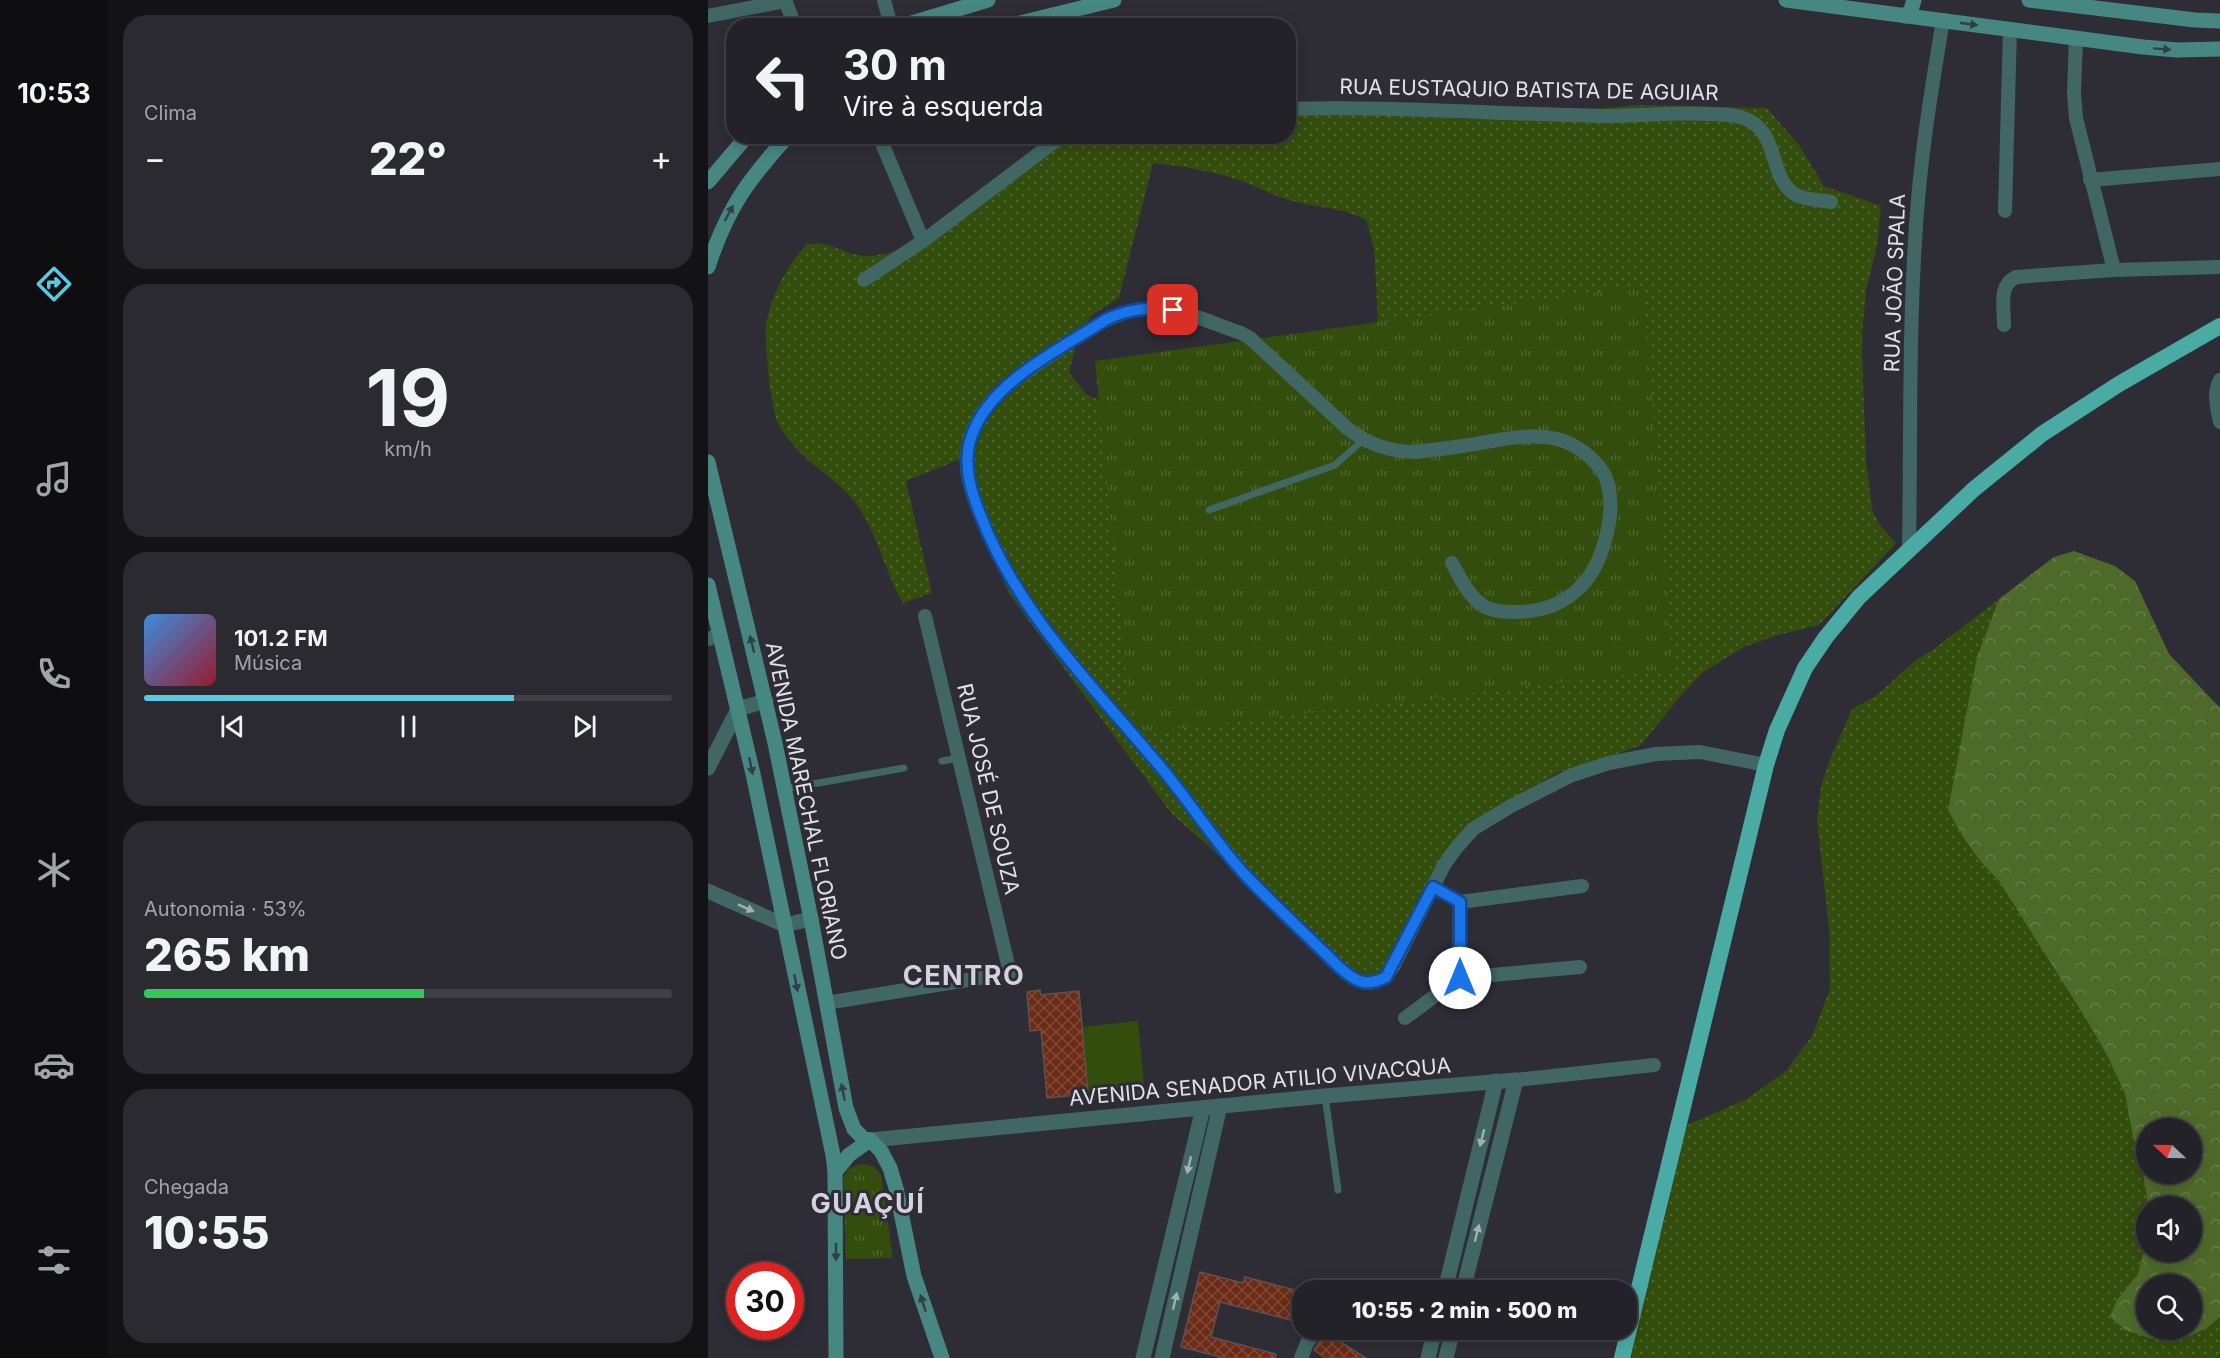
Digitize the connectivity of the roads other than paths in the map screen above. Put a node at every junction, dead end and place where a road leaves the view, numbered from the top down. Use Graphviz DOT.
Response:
graph roads {
  1 [pos="884,0"];
  2 [pos="988,0"];
  3 [pos="1113,0"];
  4 [pos="1786,0"];
  5 [pos="1914,0"];
  6 [pos="2029,0"];
  7 [pos="785,1"];
  8 [pos="2129,6"];
  9 [pos="1053,7"];
  10 [pos="708,16"];
  11 [pos="1905,16"];
  12 [pos="792,18"];
  13 [pos="889,18"];
  14 [pos="928,18"];
  15 [pos="1027,18"];
  16 [pos="1943,20"];
  17 [pos="2220,21"];
  18 [pos="2010,29"];
  19 [pos="2076,38"];
  20 [pos="2220,49"];
  21 [pos="1296,108"];
  22 [pos="740,144"];
  23 [pos="781,144"];
  24 [pos="882,144"];
  25 [pos="1051,144"];
  26 [pos="2220,169"];
  27 [pos="2090,180"];
  28 [pos="708,182"];
  29 [pos="1832,202"];
  30 [pos="2005,211"];
  31 [pos="923,241"];
  32 [pos="708,267"];
  33 [pos="2220,267"];
  34 [pos="2114,270"];
  35 [pos="864,280"];
  36 [pos="2004,325"];
  37 [pos="2220,326"];
  38 [pos="2220,380"];
  39 [pos="2220,422"];
  40 [pos="1364,440"];
  41 [pos="708,462"];
  42 [pos="1209,510"];
  43 [pos="1909,550"];
  44 [pos="1452,563"];
  45 [pos="708,585"];
  46 [pos="925,616"];
  47 [pos="714,637"];
  48 [pos="766,701"];
  49 [pos="738,709"];
  50 [pos="958,758"];
  51 [pos="942,761"];
  52 [pos="1766,765"];
  53 [pos="708,768"];
  54 [pos="904,768"];
  55 [pos="784,789"];
  56 [pos="1582,886"];
  57 [pos="1433,887"];
  58 [pos="708,891"];
  59 [pos="1460,902"];
  60 [pos="811,920"];
  61 [pos="784,925"];
  62 [pos="1580,967"];
  63 [pos="1460,978"];
  64 [pos="826,1003"];
  65 [pos="1405,1018"];
  66 [pos="1654,1065"];
  67 [pos="1516,1080"];
  68 [pos="1496,1081"];
  69 [pos="1325,1096"];
  70 [pos="1220,1106"];
  71 [pos="1203,1108"];
  72 [pos="870,1140"];
  73 [pos="835,1172"];
  74 [pos="1338,1190"];
  75 [pos="1446,1280"];
  76 [pos="1466,1280"];
  77 [pos="1309,1340"];
  78 [pos="1432,1340"];
  79 [pos="1450,1340"];
  80 [pos="836,1358"];
  81 [pos="942,1358"];
  82 [pos="1143,1358"];
  83 [pos="1162,1358"];
  84 [pos="1301,1358"];
  85 [pos="1428,1358"];
  86 [pos="1446,1358"];
  87 [pos="1622,1358"];
  1 -- 13 [label="street"];
  2 -- 14 [label="main road"];
  3 -- 9 [label="main road"];
  4 -- 11 [label="main road"];
  5 -- 11 [label="main road"];
  6 -- 8 [label="main road"];
  7 -- 10 [label="street"];
  7 -- 12 [label="street"];
  8 -- 17 [label="main road"];
  9 -- 15 [label="main road"];
  11 -- 16 [label="main road"];
  16 -- 18 [label="main road, one-way"];
  16 -- 43 [label="street, RUA JOÃO SPALA"];
  18 -- 19 [label="main road"];
  18 -- 30 [label="street"];
  19 -- 20 [label="main road, one-way"];
  19 -- 27 [label="street"];
  21 -- 29 [label="street, RUA EUSTAQUIO BATISTA DE AGUIAR"];
  22 -- 28 [label="main road"];
  32 -- 23 [label="main road, one-way"];
  24 -- 31 [label="street"];
  25 -- 31 [label="street"];
  26 -- 27 [label="street"];
  27 -- 34 [label="street"];
  31 -- 35 [label="street"];
  33 -- 34 [label="street"];
  34 -- 36 [label="street"];
  37 -- 43 [label="highway"];
  38 -- 39 [label="street"];
  40 -- 42 [label="lane"];
  40 -- 44 [label="street"];
  40 -- 57 [label="street"];
  48 -- 41 [label="main road, AVENIDA MARECHAL FLORIANO, one-way"];
  43 -- 52 [label="highway"];
  45 -- 47 [label="main road"];
  46 -- 50 [label="street, RUA JOSÉ DE SOUZA"];
  47 -- 49 [label="main road"];
  48 -- 49 [label="street"];
  48 -- 55 [label="main road, AVENIDA MARECHAL FLORIANO"];
  49 -- 53 [label="street"];
  49 -- 61 [label="main road, one-way"];
  50 -- 51 [label="lane"];
  50 -- 64 [label="street, RUA JOSÉ DE SOUZA"];
  52 -- 57 [label="street"];
  52 -- 87 [label="highway"];
  54 -- 55 [label="lane"];
  55 -- 60 [label="main road, AVENIDA MARECHAL FLORIANO"];
  56 -- 59 [label="street"];
  57 -- 59 [label="street"];
  58 -- 61 [label="street, one-way"];
  59 -- 63 [label="street"];
  60 -- 61 [label="street"];
  60 -- 64 [label="main road, AVENIDA MARECHAL FLORIANO"];
  61 -- 73 [label="main road, one-way"];
  62 -- 63 [label="street"];
  63 -- 65 [label="street"];
  72 -- 64 [label="main road, AVENIDA MARECHAL FLORIANO, one-way"];
  66 -- 67 [label="street, AVENIDA SENADOR ATILIO VIVACQUA"];
  67 -- 68 [label="street, AVENIDA SENADOR ATILIO VIVACQUA"];
  76 -- 67 [label="street, one-way"];
  68 -- 69 [label="street, AVENIDA SENADOR ATILIO VIVACQUA"];
  68 -- 75 [label="street, one-way"];
  69 -- 70 [label="street, AVENIDA SENADOR ATILIO VIVACQUA"];
  69 -- 74 [label="lane"];
  70 -- 71 [label="street, AVENIDA SENADOR ATILIO VIVACQUA"];
  83 -- 70 [label="street, one-way"];
  71 -- 72 [label="street, AVENIDA SENADOR ATILIO VIVACQUA"];
  71 -- 82 [label="street, one-way"];
  72 -- 73 [label="main road"];
  81 -- 72 [label="main road, AVENIDA MARECHAL FLORIANO, one-way"];
  73 -- 80 [label="main road, one-way"];
  77 -- 84 [label="street"];
  78 -- 85 [label="street"];
  79 -- 86 [label="street"];
}
